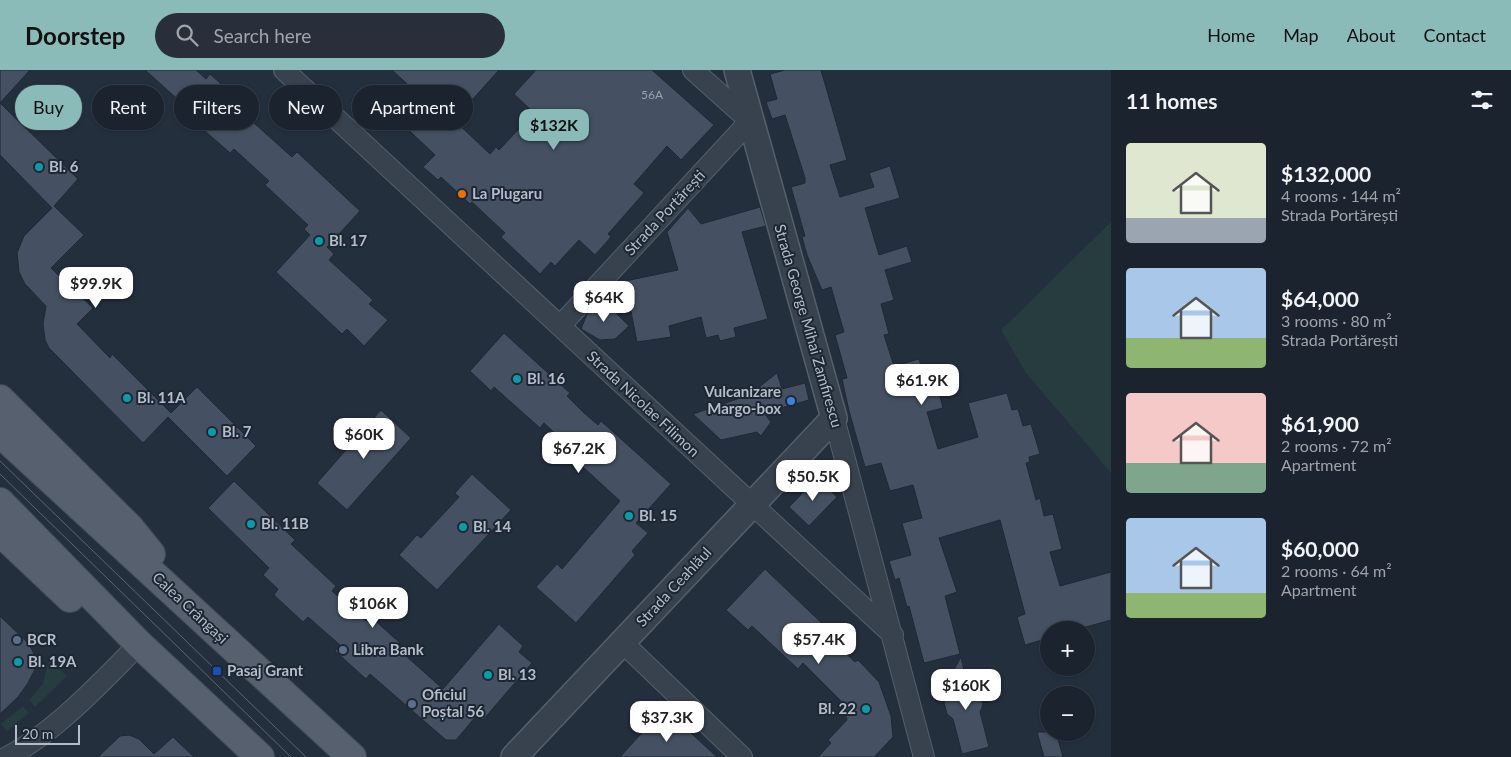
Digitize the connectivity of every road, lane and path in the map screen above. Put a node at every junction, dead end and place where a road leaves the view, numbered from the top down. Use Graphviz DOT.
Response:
graph roads {
  1 [pos="284,70"];
  2 [pos="693,70"];
  3 [pos="737,70"];
  4 [pos="750,121"];
  5 [pos="560,326"];
  6 [pos="0,399"];
  7 [pos="834,418"];
  8 [pos="0,434"];
  9 [pos="0,502"];
  10 [pos="752,505"];
  11 [pos="0,532"];
  12 [pos="175,594"];
  13 [pos="893,635"];
  14 [pos="622,642"];
  15 [pos="140,644"];
  16 [pos="7,757"];
  17 [pos="260,757"];
  18 [pos="352,757"];
  19 [pos="514,757"];
  20 [pos="742,757"];
  21 [pos="924,757"];
  1 -- 5 [label="street, Strada Nicolae Filimon"];
  2 -- 4 [label="street"];
  3 -- 4 [label="street, Strada George Mihai Zamfirescu"];
  4 -- 5 [label="street, Strada Portărești"];
  4 -- 7 [label="street, Strada George Mihai Zamfirescu"];
  5 -- 10 [label="street, Strada Nicolae Filimon"];
  6 -- 12 [label="main road"];
  7 -- 10 [label="street, Strada Ceahlăul"];
  7 -- 13 [label="street, Strada George Mihai Zamfirescu"];
  8 -- 12 [label="main road, Calea Crângași"];
  9 -- 15 [label="main road"];
  10 -- 13 [label="street, Strada Nicolae Filimon"];
  10 -- 14 [label="street, Strada Ceahlăul"];
  11 -- 15 [label="main road"];
  12 -- 18 [label="main road, Calea Crângași"];
  13 -- 21 [label="street, Strada George Mihai Zamfirescu"];
  14 -- 19 [label="street, Strada Ceahlăul"];
  14 -- 20 [label="street"];
  15 -- 16 [label="street"];
  15 -- 17 [label="main road"];
}
